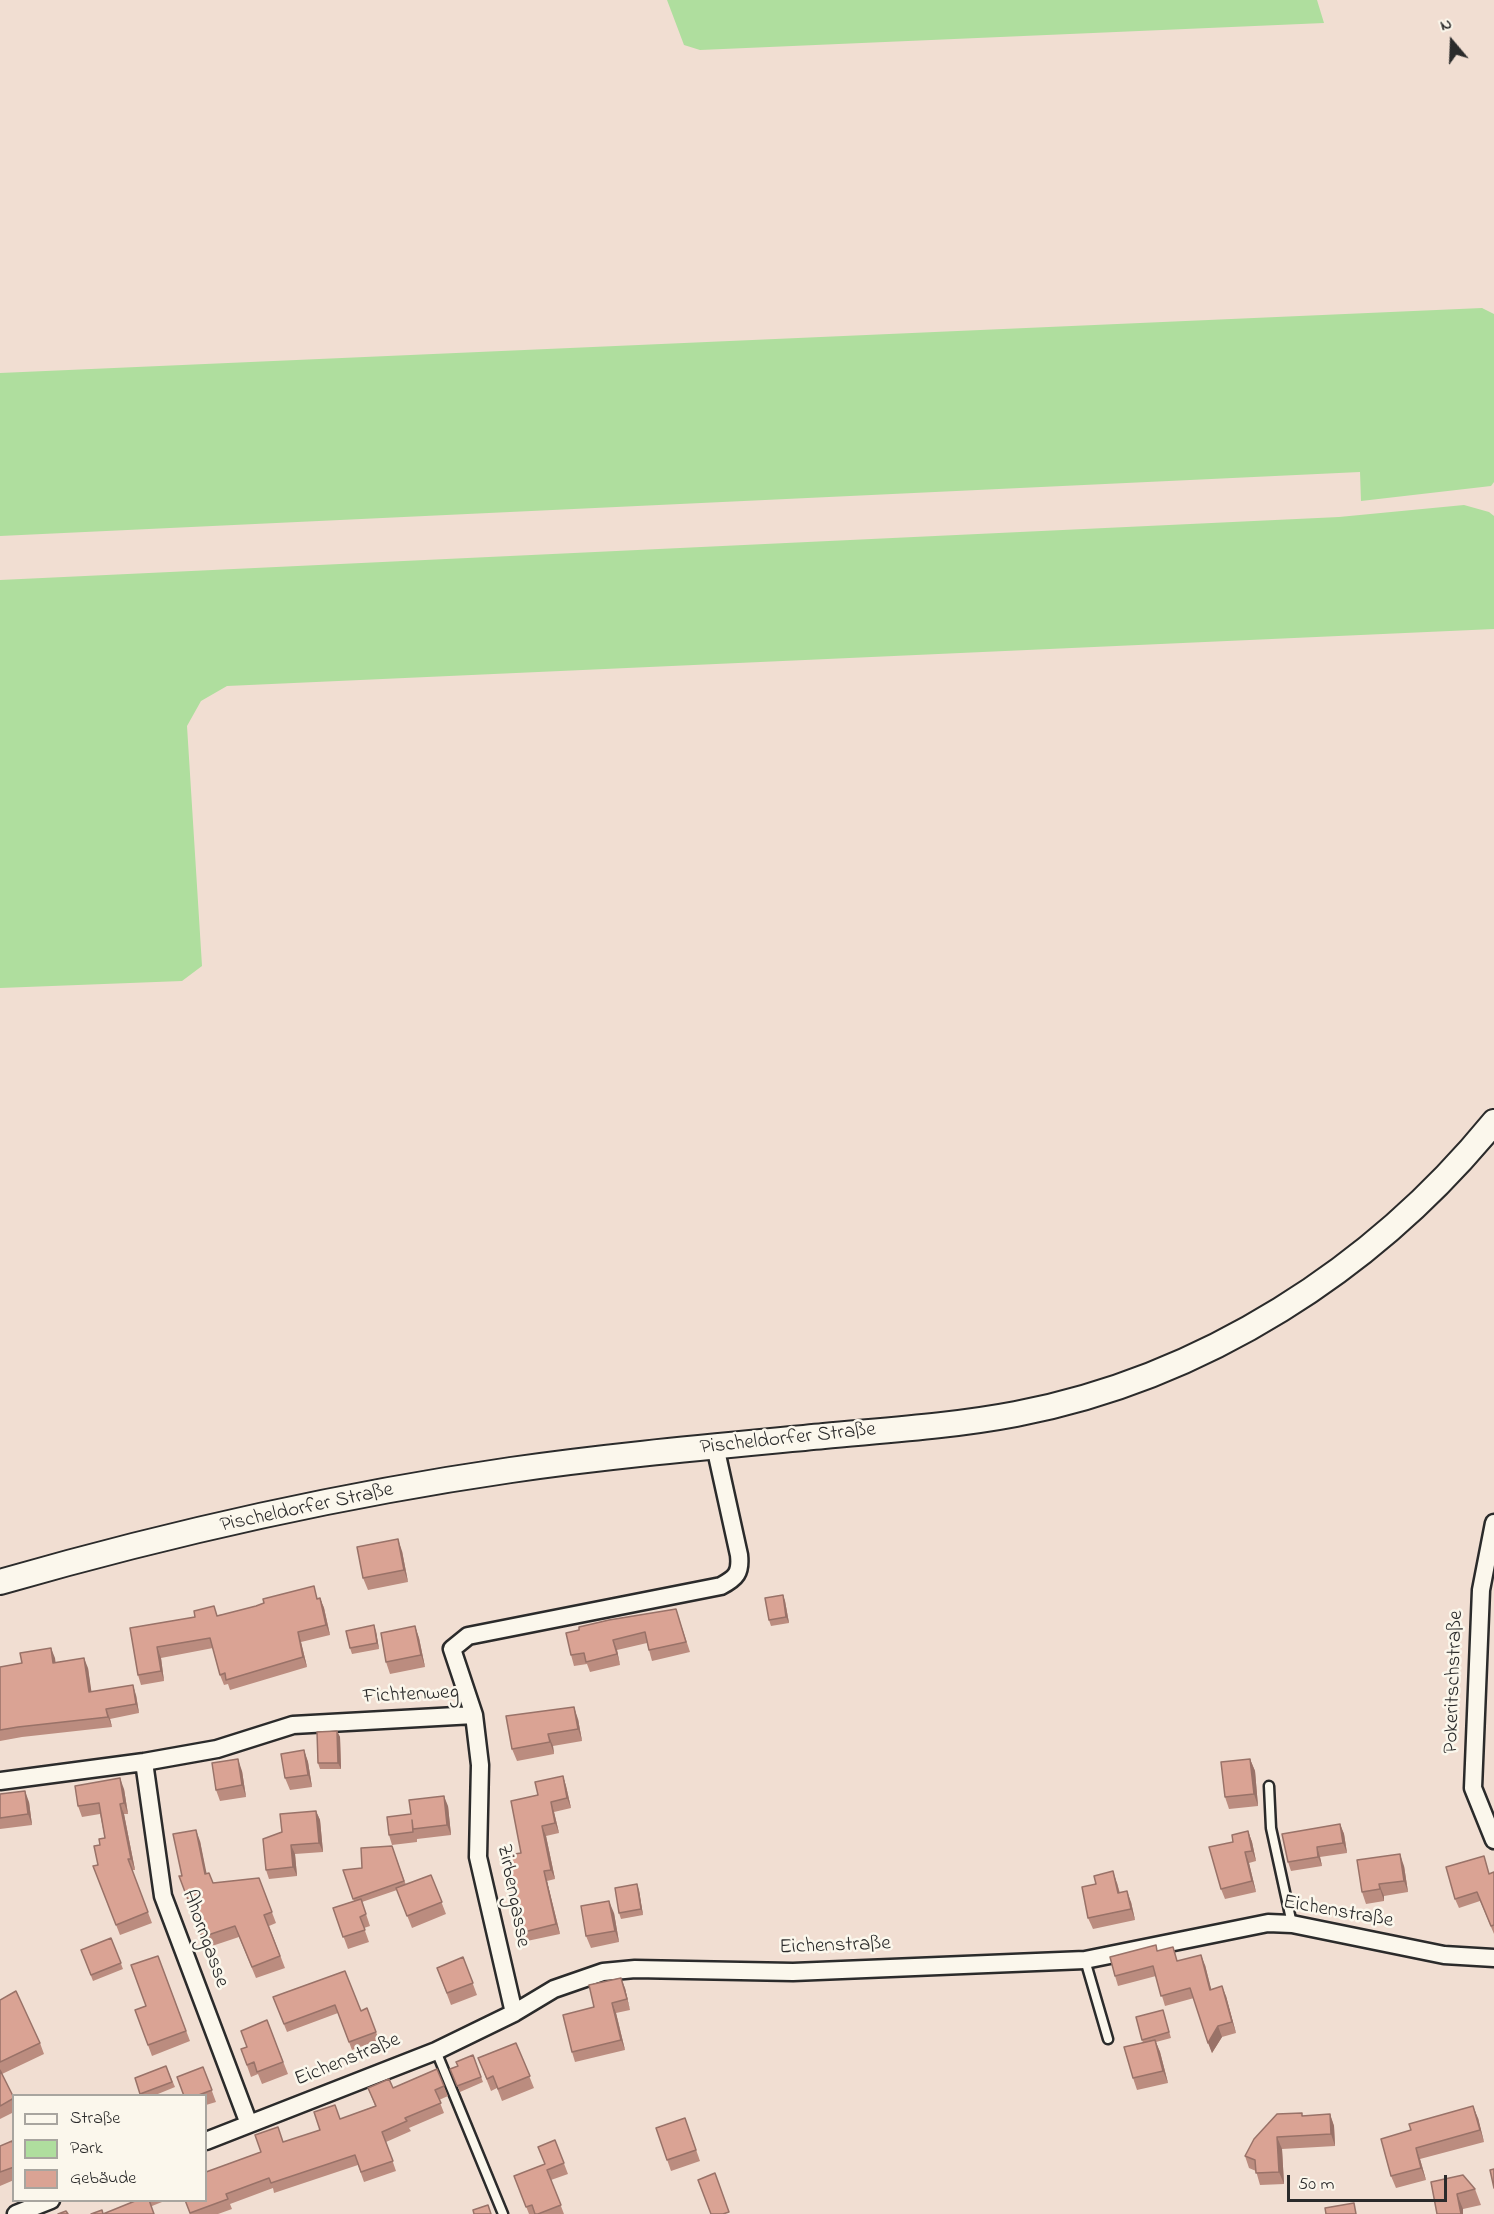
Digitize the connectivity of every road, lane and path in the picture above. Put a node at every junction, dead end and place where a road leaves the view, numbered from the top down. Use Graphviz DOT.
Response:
graph roads {
  1 [pos="1494,1122"];
  2 [pos="715,1446"];
  3 [pos="1494,1523"];
  4 [pos="0,1582"];
  5 [pos="474,1715"];
  6 [pos="144,1762"];
  7 [pos="0,1781"];
  8 [pos="1269,1786"];
  9 [pos="1494,1840"];
  10 [pos="1292,1924"];
  11 [pos="1494,1958"];
  12 [pos="1085,1960"];
  13 [pos="514,2013"];
  14 [pos="1108,2039"];
  15 [pos="435,2051"];
  16 [pos="249,2124"];
  17 [pos="207,2141"];
  18 [pos="46,2202"];
  19 [pos="16,2214"];
  20 [pos="503,2214"];
  1 -- 2 [label="main road, Pischeldorfer Straße"];
  2 -- 4 [label="main road, Pischeldorfer Straße"];
  2 -- 5 [label="street, Fichtenweg"];
  3 -- 9 [label="street, Pokeritschstraße"];
  5 -- 6 [label="street, Fichtenweg"];
  5 -- 13 [label="street, Zirbengasse"];
  6 -- 7 [label="street, Fichtenweg"];
  6 -- 16 [label="street, Ahorngasse"];
  8 -- 10 [label="lane"];
  10 -- 11 [label="street, Eichenstraße"];
  10 -- 12 [label="street, Eichenstraße"];
  12 -- 13 [label="street, Eichenstraße"];
  12 -- 14 [label="lane"];
  13 -- 15 [label="street, Eichenstraße"];
  15 -- 16 [label="street, Eichenstraße"];
  15 -- 20 [label="lane"];
  16 -- 17 [label="street, Eichenstraße"];
  18 -- 19 [label="street"];
}
